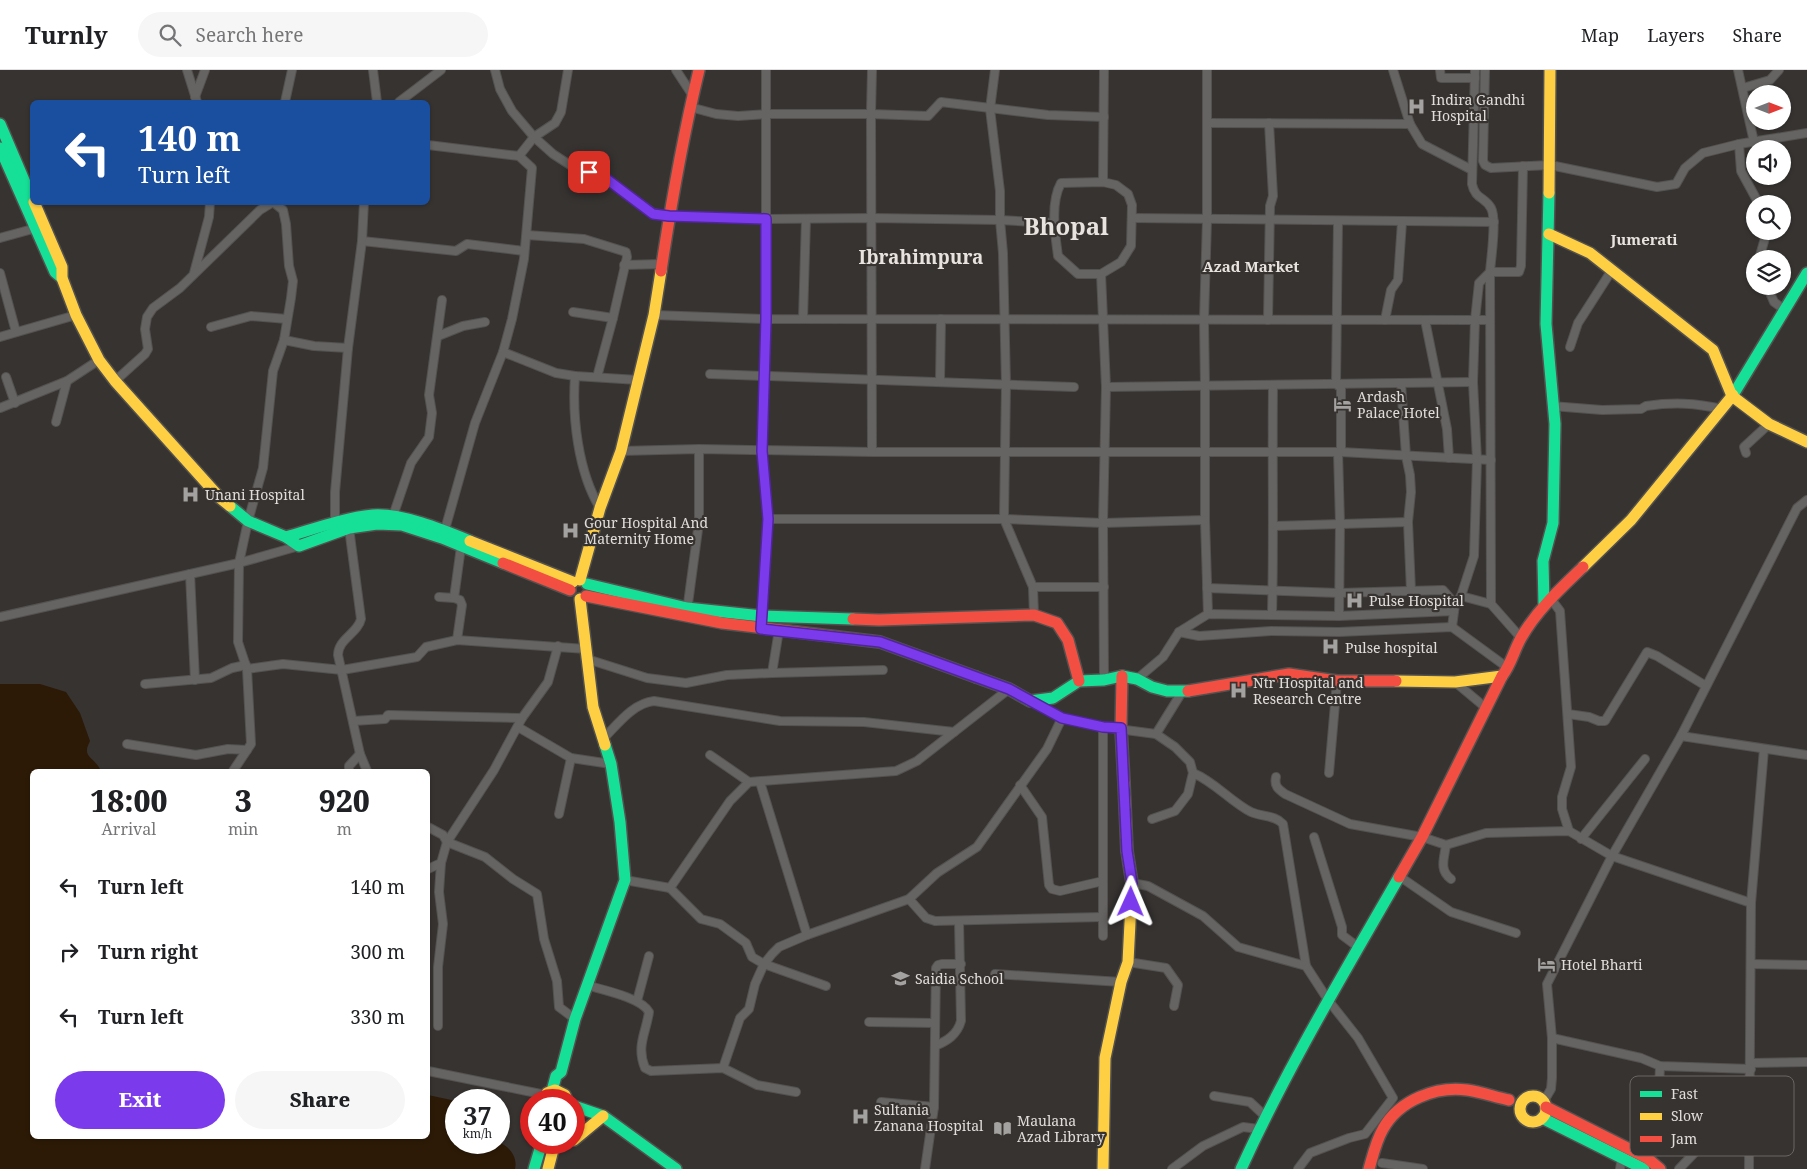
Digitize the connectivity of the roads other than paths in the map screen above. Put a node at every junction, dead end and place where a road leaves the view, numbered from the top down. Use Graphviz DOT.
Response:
graph roads {
  1 [pos="186,70"];
  2 [pos="205,70"];
  3 [pos="292,70"];
  4 [pos="373,70"];
  5 [pos="441,70"];
  6 [pos="495,70"];
  7 [pos="568,70"];
  8 [pos="676,70"];
  9 [pos="699,70"];
  10 [pos="766,70"];
  11 [pos="872,70"];
  12 [pos="995,70"];
  13 [pos="1104,70"];
  14 [pos="1207,70"];
  15 [pos="1393,70"];
  16 [pos="1440,70"];
  17 [pos="1485,70"];
  18 [pos="1550,70"];
  19 [pos="1738,70"];
  20 [pos="1779,70"];
  21 [pos="1475,74"];
  22 [pos="1743,88"];
  23 [pos="196,100"];
  24 [pos="285,100"];
  25 [pos="377,100"];
  26 [pos="402,100"];
  27 [pos="692,101"];
  28 [pos="990,109"];
  29 [pos="766,114"];
  30 [pos="871,114"];
  31 [pos="1104,117"];
  32 [pos="1269,122"];
  33 [pos="0,124"];
  34 [pos="1206,124"];
  35 [pos="1410,124"];
  36 [pos="1807,132"];
  37 [pos="534,137"];
  38 [pos="1754,140"];
  39 [pos="1765,140"];
  40 [pos="1746,143"];
  41 [pos="1739,144"];
  42 [pos="430,145"];
  43 [pos="0,148"];
  44 [pos="519,156"];
  45 [pos="1550,165"];
  46 [pos="1523,166"];
  47 [pos="1472,170"];
  48 [pos="1103,182"];
  49 [pos="30,194"];
  50 [pos="1754,195"];
  51 [pos="35,205"];
  52 [pos="210,205"];
  53 [pos="269,205"];
  54 [pos="276,205"];
  55 [pos="364,205"];
  56 [pos="669,216"];
  57 [pos="872,218"];
  58 [pos="1132,218"];
  59 [pos="766,219"];
  60 [pos="806,219"];
  61 [pos="1000,220"];
  62 [pos="1207,220"];
  63 [pos="1270,221"];
  64 [pos="1338,221"];
  65 [pos="1402,222"];
  66 [pos="1494,222"];
  67 [pos="1054,223"];
  68 [pos="41,227"];
  69 [pos="1549,234"];
  70 [pos="527,235"];
  71 [pos="0,238"];
  72 [pos="362,241"];
  73 [pos="524,251"];
  74 [pos="661,264"];
  75 [pos="624,265"];
  76 [pos="1612,270"];
  77 [pos="1490,272"];
  78 [pos="0,273"];
  79 [pos="1807,273"];
  80 [pos="194,274"];
  81 [pos="1101,274"];
  82 [pos="1771,295"];
  83 [pos="442,300"];
  84 [pos="1785,310"];
  85 [pos="573,312"];
  86 [pos="76,315"];
  87 [pos="654,315"];
  88 [pos="613,318"];
  89 [pos="1103,318"];
  90 [pos="288,319"];
  91 [pos="766,319"];
  92 [pos="803,319"];
  93 [pos="872,319"];
  94 [pos="941,319"];
  95 [pos="1003,319"];
  96 [pos="1204,320"];
  97 [pos="1268,320"];
  98 [pos="1338,320"];
  99 [pos="1385,320"];
  100 [pos="1425,320"];
  101 [pos="1475,320"];
  102 [pos="1490,320"];
  103 [pos="485,322"];
  104 [pos="211,327"];
  105 [pos="16,332"];
  106 [pos="438,336"];
  107 [pos="0,337"];
  108 [pos="284,340"];
  109 [pos="1570,347"];
  110 [pos="348,348"];
  111 [pos="503,352"];
  112 [pos="99,360"];
  113 [pos="710,374"];
  114 [pos="575,376"];
  115 [pos="764,376"];
  116 [pos="6,377"];
  117 [pos="597,377"];
  118 [pos="67,380"];
  119 [pos="638,380"];
  120 [pos="873,380"];
  121 [pos="116,381"];
  122 [pos="940,382"];
  123 [pos="1438,382"];
  124 [pos="1473,382"];
  125 [pos="1401,383"];
  126 [pos="1006,384"];
  127 [pos="1336,384"];
  128 [pos="1273,385"];
  129 [pos="1206,386"];
  130 [pos="1074,387"];
  131 [pos="1106,387"];
  132 [pos="1732,396"];
  133 [pos="15,403"];
  134 [pos="1552,406"];
  135 [pos="0,408"];
  136 [pos="1722,409"];
  137 [pos="56,422"];
  138 [pos="1769,424"];
  139 [pos="1807,442"];
  140 [pos="699,448"];
  141 [pos="621,451"];
  142 [pos="762,451"];
  143 [pos="872,452"];
  144 [pos="1206,452"];
  145 [pos="1340,452"];
  146 [pos="1004,453"];
  147 [pos="1105,453"];
  148 [pos="1272,453"];
  149 [pos="1746,454"];
  150 [pos="1406,456"];
  151 [pos="1449,458"];
  152 [pos="1477,460"];
  153 [pos="1490,460"];
  154 [pos="1807,500"];
  155 [pos="600,508"];
  156 [pos="393,516"];
  157 [pos="768,519"];
  158 [pos="1004,519"];
  159 [pos="1205,520"];
  160 [pos="248,521"];
  161 [pos="1103,522"];
  162 [pos="1408,522"];
  163 [pos="1340,523"];
  164 [pos="1274,526"];
  165 [pos="335,528"];
  166 [pos="349,528"];
  167 [pos="443,535"];
  168 [pos="286,537"];
  169 [pos="299,546"];
  170 [pos="461,547"];
  171 [pos="239,562"];
  172 [pos="190,574"];
  173 [pos="577,584"];
  174 [pos="1033,587"];
  175 [pos="1104,587"];
  176 [pos="1207,588"];
  177 [pos="1272,591"];
  178 [pos="1411,591"];
  179 [pos="1339,593"];
  180 [pos="1461,596"];
  181 [pos="440,597"];
  182 [pos="454,598"];
  183 [pos="583,598"];
  184 [pos="1547,602"];
  185 [pos="1491,604"];
  186 [pos="1455,607"];
  187 [pos="686,612"];
  188 [pos="1208,614"];
  189 [pos="1034,615"];
  190 [pos="1272,615"];
  191 [pos="762,616"];
  192 [pos="1339,616"];
  193 [pos="0,617"];
  194 [pos="816,617"];
  195 [pos="1452,627"];
  196 [pos="761,629"];
  197 [pos="779,630"];
  198 [pos="1179,632"];
  199 [pos="814,634"];
  200 [pos="1521,638"];
  201 [pos="457,640"];
  202 [pos="558,646"];
  203 [pos="587,654"];
  204 [pos="246,667"];
  205 [pos="342,670"];
  206 [pos="883,670"];
  207 [pos="1505,672"];
  208 [pos="772,673"];
  209 [pos="1122,676"];
  210 [pos="1137,679"];
  211 [pos="195,680"];
  212 [pos="1104,680"];
  213 [pos="1079,681"];
  214 [pos="1337,681"];
  215 [pos="1456,682"];
  216 [pos="145,684"];
  217 [pos="1706,686"];
  218 [pos="1009,689"];
  219 [pos="1182,692"];
  220 [pos="1030,701"];
  221 [pos="1486,708"];
  222 [pos="1568,714"];
  223 [pos="522,718"];
  224 [pos="1062,718"];
  225 [pos="353,722"];
  226 [pos="518,727"];
  227 [pos="1103,727"];
  228 [pos="1121,728"];
  229 [pos="954,732"];
  230 [pos="1156,734"];
  231 [pos="1681,736"];
  232 [pos="602,740"];
  233 [pos="127,744"];
  234 [pos="1764,749"];
  235 [pos="247,750"];
  236 [pos="360,754"];
  237 [pos="710,755"];
  238 [pos="1807,755"];
  239 [pos="571,758"];
  240 [pos="1645,759"];
  241 [pos="611,764"];
  242 [pos="234,769"];
  243 [pos="350,769"];
  244 [pos="366,769"];
  245 [pos="1192,773"];
  246 [pos="1329,773"];
  247 [pos="1276,777"];
  248 [pos="749,782"];
  249 [pos="760,782"];
  250 [pos="1020,785"];
  251 [pos="559,814"];
  252 [pos="1152,819"];
  253 [pos="430,829"];
  254 [pos="1569,831"];
  255 [pos="1422,836"];
  256 [pos="1314,837"];
  257 [pos="1581,838"];
  258 [pos="447,842"];
  259 [pos="1446,845"];
  260 [pos="1612,856"];
  261 [pos="432,866"];
  262 [pos="1399,876"];
  263 [pos="1451,879"];
  264 [pos="625,880"];
  265 [pos="1103,881"];
  266 [pos="1132,883"];
  267 [pos="670,888"];
  268 [pos="908,899"];
  269 [pos="1751,903"];
  270 [pos="1103,917"];
  271 [pos="959,921"];
  272 [pos="1516,932"];
  273 [pos="807,935"];
  274 [pos="1103,936"];
  275 [pos="1358,947"];
  276 [pos="649,956"];
  277 [pos="1128,962"];
  278 [pos="764,964"];
  279 [pos="961,964"];
  280 [pos="1751,964"];
  281 [pos="1807,965"];
  282 [pos="1306,966"];
  283 [pos="994,974"];
  284 [pos="1121,982"];
  285 [pos="586,985"];
  286 [pos="826,986"];
  287 [pos="1328,1000"];
  288 [pos="637,1001"];
  289 [pos="1174,1006"];
  290 [pos="575,1019"];
  291 [pos="869,1022"];
  292 [pos="935,1023"];
  293 [pos="438,1026"];
  294 [pos="1552,1038"];
  295 [pos="934,1046"];
  296 [pos="1807,1062"];
  297 [pos="1660,1066"];
  298 [pos="1751,1066"];
  299 [pos="723,1068"];
  300 [pos="430,1071"];
  301 [pos="1660,1076"];
  302 [pos="1751,1076"];
  303 [pos="520,1089"];
  304 [pos="555,1089"];
  305 [pos="796,1092"];
  306 [pos="1214,1096"];
  307 [pos="1525,1098"];
  308 [pos="1509,1100"];
  309 [pos="881,1102"];
  310 [pos="1545,1104"];
  311 [pos="934,1107"];
  312 [pos="585,1110"];
  313 [pos="1520,1112"];
  314 [pos="603,1116"];
  315 [pos="1265,1116"];
  316 [pos="1542,1118"];
  317 [pos="1259,1129"];
  318 [pos="585,1131"];
  319 [pos="538,1154"];
  320 [pos="559,1154"];
  321 [pos="1630,1154"];
  322 [pos="1633,1156"];
  323 [pos="1691,1156"];
  324 [pos="1750,1156"];
  325 [pos="1622,1157"];
  326 [pos="1382,1163"];
  327 [pos="550,1164"];
  328 [pos="1646,1164"];
  329 [pos="534,1169"];
  330 [pos="676,1169"];
  331 [pos="925,1169"];
  332 [pos="1103,1169"];
  333 [pos="1172,1169"];
  334 [pos="1241,1169"];
  335 [pos="1298,1169"];
  336 [pos="1369,1169"];
  337 [pos="1423,1169"];
  338 [pos="1620,1169"];
  339 [pos="1660,1169"];
  340 [pos="1679,1169"];
  341 [pos="1749,1169"];
  1 -- 23 [label="street"];
  2 -- 23 [label="street"];
  3 -- 24 [label="street"];
  4 -- 25 [label="street"];
  5 -- 26 [label="street"];
  6 -- 37 [label="street"];
  7 -- 37 [label="street"];
  8 -- 27 [label="street"];
  9 -- 27 [label="street"];
  10 -- 29 [label="street"];
  11 -- 30 [label="street"];
  12 -- 28 [label="street"];
  13 -- 31 [label="street"];
  14 -- 34 [label="street"];
  15 -- 35 [label="street"];
  16 -- 21 [label="street"];
  17 -- 46 [label="street"];
  18 -- 45 [label="street"];
  19 -- 22 [label="street"];
  20 -- 22 [label="street"];
  21 -- 47 [label="street"];
  22 -- 38 [label="street"];
  27 -- 29 [label="street"];
  27 -- 56 [label="street"];
  28 -- 30 [label="street"];
  28 -- 31 [label="street"];
  28 -- 61 [label="street"];
  29 -- 30 [label="street"];
  29 -- 59 [label="street"];
  30 -- 57 [label="street"];
  31 -- 48 [label="street"];
  32 -- 34 [label="street"];
  32 -- 35 [label="street"];
  32 -- 63 [label="street"];
  33 -- 49 [label="street"];
  34 -- 62 [label="street"];
  35 -- 47 [label="street"];
  36 -- 39 [label="street"];
  37 -- 44 [label="street"];
  37 -- 56 [label="street"];
  40 -- 41 [label="street"];
  41 -- 45 [label="street"];
  41 -- 50 [label="street"];
  42 -- 44 [label="street"];
  43 -- 68 [label="street"];
  44 -- 70 [label="street"];
  45 -- 46 [label="street"];
  45 -- 69 [label="street"];
  46 -- 77 [label="street"];
  47 -- 66 [label="street"];
  48 -- 58 [label="street"];
  48 -- 67 [label="street"];
  51 -- 68 [label="street"];
  52 -- 80 [label="street"];
  53 -- 80 [label="street"];
  54 -- 90 [label="street"];
  55 -- 72 [label="street"];
  56 -- 59 [label="street"];
  56 -- 74 [label="street"];
  57 -- 60 [label="street"];
  57 -- 61 [label="street"];
  57 -- 93 [label="street"];
  58 -- 62 [label="street"];
  58 -- 81 [label="street"];
  59 -- 60 [label="street"];
  59 -- 91 [label="street"];
  60 -- 92 [label="street"];
  61 -- 67 [label="street"];
  61 -- 95 [label="street"];
  62 -- 63 [label="street"];
  62 -- 96 [label="street"];
  63 -- 64 [label="street"];
  63 -- 97 [label="street"];
  64 -- 65 [label="street"];
  64 -- 98 [label="street"];
  65 -- 66 [label="street"];
  65 -- 99 [label="street"];
  66 -- 77 [label="street"];
  67 -- 81 [label="street"];
  68 -- 71 [label="street"];
  68 -- 86 [label="street"];
  69 -- 76 [label="street"];
  69 -- 134 [label="street"];
  70 -- 73 [label="street"];
  70 -- 75 [label="street"];
  72 -- 73 [label="street"];
  72 -- 110 [label="street"];
  73 -- 111 [label="street"];
  74 -- 75 [label="street"];
  74 -- 87 [label="street"];
  75 -- 88 [label="street"];
  76 -- 109 [label="street"];
  76 -- 132 [label="street"];
  77 -- 101 [label="street"];
  77 -- 102 [label="street"];
  78 -- 105 [label="street"];
  79 -- 84 [label="street"];
  80 -- 121 [label="street"];
  81 -- 89 [label="street"];
  82 -- 84 [label="street"];
  83 -- 106 [label="street"];
  84 -- 132 [label="street"];
  85 -- 88 [label="street"];
  86 -- 105 [label="street"];
  86 -- 112 [label="street"];
  87 -- 91 [label="street"];
  87 -- 119 [label="street"];
  88 -- 117 [label="street"];
  89 -- 95 [label="street"];
  89 -- 96 [label="street"];
  89 -- 131 [label="street"];
  90 -- 104 [label="street"];
  90 -- 108 [label="street"];
  91 -- 92 [label="street"];
  91 -- 115 [label="street"];
  92 -- 93 [label="street"];
  93 -- 94 [label="street"];
  93 -- 120 [label="street"];
  94 -- 95 [label="street"];
  94 -- 122 [label="street"];
  95 -- 126 [label="street"];
  96 -- 97 [label="street"];
  96 -- 129 [label="street"];
  97 -- 98 [label="street"];
  98 -- 99 [label="street"];
  98 -- 127 [label="street"];
  99 -- 100 [label="street"];
  100 -- 101 [label="street"];
  100 -- 123 [label="street"];
  101 -- 102 [label="street"];
  101 -- 124 [label="street"];
  102 -- 153 [label="street"];
  103 -- 106 [label="street"];
  105 -- 107 [label="street"];
  106 -- 156 [label="street"];
  108 -- 110 [label="street"];
  108 -- 160 [label="street"];
  110 -- 165 [label="street"];
  111 -- 114 [label="street"];
  111 -- 167 [label="street"];
  112 -- 118 [label="street"];
  112 -- 121 [label="street"];
  113 -- 115 [label="street"];
  114 -- 117 [label="street"];
  114 -- 155 [label="street"];
  115 -- 120 [label="street"];
  115 -- 142 [label="street"];
  116 -- 133 [label="street"];
  117 -- 119 [label="street"];
  118 -- 133 [label="street"];
  118 -- 137 [label="street"];
  119 -- 141 [label="street"];
  120 -- 122 [label="street"];
  120 -- 143 [label="street"];
  121 -- 160 [label="street"];
  122 -- 126 [label="street"];
  123 -- 124 [label="street"];
  123 -- 125 [label="street"];
  123 -- 151 [label="street"];
  124 -- 152 [label="street"];
  125 -- 127 [label="street"];
  125 -- 150 [label="street"];
  126 -- 130 [label="street"];
  126 -- 146 [label="street"];
  127 -- 128 [label="street"];
  127 -- 145 [label="street"];
  128 -- 129 [label="street"];
  128 -- 148 [label="street"];
  129 -- 131 [label="street"];
  129 -- 144 [label="street"];
  131 -- 147 [label="street"];
  132 -- 136 [label="street"];
  132 -- 138 [label="street"];
  133 -- 135 [label="street"];
  134 -- 136 [label="street"];
  134 -- 184 [label="street"];
  136 -- 184 [label="street"];
  138 -- 139 [label="street"];
  138 -- 149 [label="street"];
  140 -- 141 [label="street"];
  140 -- 142 [label="street"];
  140 -- 187 [label="street"];
  141 -- 155 [label="street"];
  142 -- 143 [label="street"];
  142 -- 157 [label="street"];
  143 -- 146 [label="street"];
  144 -- 147 [label="street"];
  144 -- 148 [label="street"];
  144 -- 159 [label="street"];
  145 -- 148 [label="street"];
  145 -- 150 [label="street"];
  145 -- 163 [label="street"];
  146 -- 147 [label="street"];
  146 -- 158 [label="street"];
  147 -- 161 [label="street"];
  148 -- 164 [label="street"];
  150 -- 151 [label="street"];
  150 -- 162 [label="street"];
  151 -- 152 [label="street"];
  152 -- 153 [label="street"];
  152 -- 180 [label="street"];
  153 -- 185 [label="street"];
  154 -- 217 [label="street"];
  155 -- 173 [label="street"];
  156 -- 165 [label="street"];
  156 -- 167 [label="street"];
  157 -- 158 [label="street"];
  157 -- 191 [label="street"];
  158 -- 161 [label="street"];
  158 -- 174 [label="street"];
  159 -- 161 [label="street"];
  159 -- 176 [label="street"];
  160 -- 168 [label="street"];
  160 -- 171 [label="street"];
  161 -- 175 [label="street"];
  162 -- 163 [label="street"];
  162 -- 178 [label="street"];
  163 -- 164 [label="street"];
  163 -- 179 [label="street"];
  164 -- 177 [label="street"];
  165 -- 166 [label="street"];
  165 -- 168 [label="street"];
  165 -- 169 [label="street"];
  166 -- 167 [label="street"];
  166 -- 205 [label="street"];
  167 -- 170 [label="street"];
  167 -- 173 [label="street"];
  168 -- 169 [label="street"];
  169 -- 171 [label="street"];
  170 -- 173 [label="street"];
  170 -- 182 [label="street"];
  171 -- 172 [label="street"];
  171 -- 204 [label="street"];
  172 -- 193 [label="street"];
  172 -- 211 [label="street"];
  173 -- 183 [label="street"];
  173 -- 183 [label="street"];
  173 -- 187 [label="street"];
  174 -- 175 [label="street"];
  174 -- 189 [label="street"];
  175 -- 212 [label="street"];
  176 -- 177 [label="street"];
  176 -- 188 [label="street"];
  177 -- 179 [label="street"];
  177 -- 190 [label="street"];
  178 -- 179 [label="street"];
  178 -- 186 [label="street"];
  179 -- 192 [label="street"];
  180 -- 185 [label="street"];
  180 -- 186 [label="street"];
  181 -- 182 [label="street"];
  182 -- 201 [label="street"];
  183 -- 187 [label="street"];
  183 -- 203 [label="street"];
  184 -- 200 [label="street"];
  184 -- 222 [label="street"];
  185 -- 200 [label="street"];
  186 -- 192 [label="street"];
  186 -- 195 [label="street"];
  187 -- 191 [label="street"];
  187 -- 196 [label="street"];
  188 -- 190 [label="street"];
  188 -- 198 [label="street"];
  189 -- 194 [label="street"];
  189 -- 213 [label="street"];
  190 -- 192 [label="street"];
  191 -- 194 [label="street"];
  191 -- 196 [label="street"];
  194 -- 199 [label="street"];
  195 -- 198 [label="street"];
  195 -- 207 [label="street"];
  196 -- 197 [label="street"];
  197 -- 199 [label="street"];
  197 -- 208 [label="street"];
  198 -- 210 [label="street"];
  199 -- 218 [label="street"];
  200 -- 207 [label="street"];
  201 -- 202 [label="street"];
  201 -- 205 [label="street"];
  202 -- 203 [label="street"];
  202 -- 223 [label="street"];
  203 -- 208 [label="street"];
  203 -- 232 [label="street"];
  204 -- 205 [label="street"];
  204 -- 211 [label="street"];
  204 -- 235 [label="street"];
  205 -- 225 [label="street"];
  206 -- 208 [label="street"];
  207 -- 215 [label="street"];
  207 -- 221 [label="street"];
  209 -- 210 [label="street"];
  209 -- 212 [label="street"];
  209 -- 228 [label="street"];
  210 -- 219 [label="street"];
  211 -- 216 [label="street"];
  212 -- 213 [label="street"];
  213 -- 220 [label="street"];
  214 -- 215 [label="street"];
  214 -- 219 [label="street"];
  214 -- 246 [label="street"];
  215 -- 221 [label="street"];
  217 -- 222 [label="street"];
  217 -- 231 [label="street"];
  218 -- 220 [label="street"];
  218 -- 229 [label="street"];
  219 -- 230 [label="street"];
  220 -- 224 [label="street"];
  221 -- 255 [label="street"];
  222 -- 254 [label="street"];
  223 -- 225 [label="street"];
  223 -- 226 [label="street"];
  224 -- 227 [label="street"];
  224 -- 250 [label="street"];
  225 -- 236 [label="street"];
  226 -- 239 [label="street"];
  226 -- 258 [label="street"];
  227 -- 228 [label="street"];
  227 -- 265 [label="street"];
  228 -- 230 [label="street"];
  228 -- 266 [label="street"];
  229 -- 232 [label="street"];
  229 -- 249 [label="street"];
  230 -- 245 [label="street"];
  231 -- 234 [label="street"];
  231 -- 260 [label="street"];
  232 -- 241 [label="street"];
  233 -- 235 [label="street"];
  234 -- 238 [label="street"];
  234 -- 269 [label="street"];
  235 -- 242 [label="street"];
  236 -- 243 [label="street"];
  236 -- 244 [label="street"];
  237 -- 248 [label="street"];
  239 -- 241 [label="street"];
  239 -- 251 [label="street"];
  240 -- 257 [label="street"];
  241 -- 264 [label="street"];
  245 -- 252 [label="street"];
  245 -- 282 [label="street"];
  247 -- 255 [label="street"];
  248 -- 249 [label="street"];
  248 -- 267 [label="street"];
  249 -- 273 [label="street"];
  250 -- 265 [label="street"];
  250 -- 268 [label="street"];
  253 -- 258 [label="street"];
  254 -- 257 [label="street"];
  254 -- 259 [label="street"];
  255 -- 259 [label="street"];
  255 -- 262 [label="street"];
  256 -- 275 [label="street"];
  257 -- 260 [label="street"];
  258 -- 261 [label="street"];
  258 -- 290 [label="street"];
  259 -- 263 [label="street"];
  260 -- 269 [label="street"];
  260 -- 294 [label="street"];
  261 -- 293 [label="street"];
  262 -- 272 [label="street"];
  262 -- 275 [label="street"];
  264 -- 267 [label="street"];
  264 -- 285 [label="street"];
  265 -- 270 [label="street"];
  266 -- 277 [label="street"];
  266 -- 282 [label="street"];
  267 -- 278 [label="street"];
  268 -- 271 [label="street"];
  268 -- 273 [label="street"];
  269 -- 280 [label="street"];
  270 -- 271 [label="street"];
  270 -- 274 [label="street"];
  271 -- 279 [label="street"];
  273 -- 278 [label="street"];
  275 -- 287 [label="street"];
  276 -- 288 [label="street"];
  277 -- 284 [label="street"];
  277 -- 289 [label="street"];
  278 -- 286 [label="street"];
  278 -- 299 [label="street"];
  279 -- 292 [label="street"];
  279 -- 295 [label="street"];
  280 -- 281 [label="street"];
  280 -- 298 [label="street"];
  282 -- 287 [label="street"];
  283 -- 284 [label="street"];
  284 -- 332 [label="street"];
  285 -- 288 [label="street"];
  285 -- 290 [label="street"];
  287 -- 315 [label="street"];
  287 -- 335 [label="street"];
  288 -- 299 [label="street"];
  290 -- 304 [label="street"];
  291 -- 292 [label="street"];
  292 -- 295 [label="street"];
  294 -- 297 [label="street"];
  294 -- 310 [label="street"];
  295 -- 311 [label="street"];
  296 -- 298 [label="street"];
  297 -- 298 [label="street"];
  297 -- 301 [label="street"];
  298 -- 302 [label="street"];
  299 -- 305 [label="street"];
  300 -- 303 [label="street"];
  306 -- 315 [label="street"];
  307 -- 308 [label="street"];
  307 -- 310 [label="street"];
  307 -- 313 [label="street"];
  308 -- 313 [label="street"];
  308 -- 336 [label="street"];
  309 -- 311 [label="street"];
  310 -- 316 [label="street"];
  310 -- 321 [label="street"];
  311 -- 331 [label="street"];
  312 -- 314 [label="street"];
  313 -- 316 [label="street"];
  314 -- 318 [label="street"];
  314 -- 330 [label="street"];
  315 -- 317 [label="street"];
  316 -- 325 [label="street"];
  317 -- 333 [label="street"];
  317 -- 334 [label="street"];
  319 -- 329 [label="street"];
  320 -- 327 [label="street"];
  322 -- 328 [label="street"];
  323 -- 340 [label="street"];
  324 -- 341 [label="street"];
  325 -- 328 [label="street"];
  325 -- 338 [label="street"];
  326 -- 337 [label="street"];
  328 -- 339 [label="street"];
}
